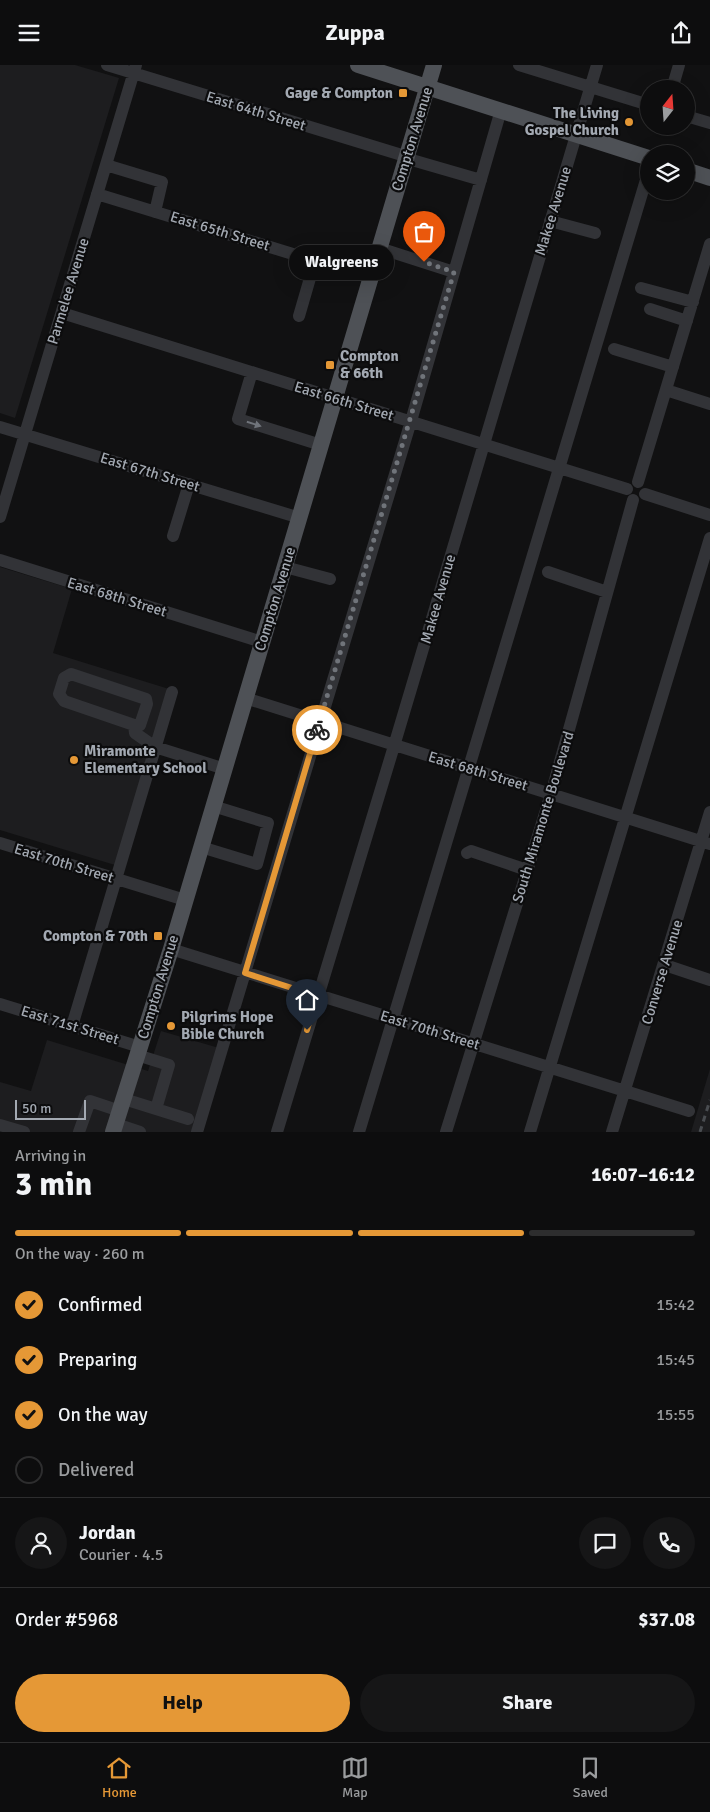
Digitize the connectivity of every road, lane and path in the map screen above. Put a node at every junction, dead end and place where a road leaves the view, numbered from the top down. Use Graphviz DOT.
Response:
graph roads {
  1 [pos="107,65"];
  2 [pos="358,65"];
  3 [pos="434,65"];
  4 [pos="519,65"];
  5 [pos="597,65"];
  6 [pos="679,65"];
  7 [pos="135,69"];
  8 [pos="675,80"];
  9 [pos="428,87"];
  10 [pos="591,87"];
  11 [pos="640,102"];
  12 [pos="501,110"];
  13 [pos="695,119"];
  14 [pos="710,123"];
  15 [pos="576,135"];
  16 [pos="640,155"];
  17 [pos="405,157"];
  18 [pos="106,165"];
  19 [pos="695,173"];
  20 [pos="710,178"];
  21 [pos="481,180"];
  22 [pos="97,194"];
  23 [pos="640,199"];
  24 [pos="155,212"];
  25 [pos="550,221"];
  26 [pos="595,233"];
  27 [pos="710,244"];
  28 [pos="379,248"];
  29 [pos="315,261"];
  30 [pos="454,272"];
  31 [pos="371,278"];
  32 [pos="641,289"];
  33 [pos="693,301"];
  34 [pos="650,309"];
  35 [pos="62,313"];
  36 [pos="299,316"];
  37 [pos="687,321"];
  38 [pos="614,349"];
  39 [pos="673,367"];
  40 [pos="252,372"];
  41 [pos="666,390"];
  42 [pos="335,398"];
  43 [pos="710,404"];
  44 [pos="411,421"];
  45 [pos="0,427"];
  46 [pos="25,435"];
  47 [pos="483,444"];
  48 [pos="321,445"];
  49 [pos="560,468"];
  50 [pos="638,482"];
  51 [pos="189,484"];
  52 [pos="626,489"];
  53 [pos="639,497"];
  54 [pos="710,515"];
  55 [pos="0,517"];
  56 [pos="300,517"];
  57 [pos="173,536"];
  58 [pos="710,538"];
  59 [pos="0,560"];
  60 [pos="285,567"];
  61 [pos="548,572"];
  62 [pos="330,579"];
  63 [pos="607,592"];
  64 [pos="262,642"];
  65 [pos="172,693"];
  66 [pos="245,699"];
  67 [pos="320,722"];
  68 [pos="134,725"];
  69 [pos="394,746"];
  70 [pos="155,747"];
  71 [pos="467,768"];
  72 [pos="224,769"];
  73 [pos="551,794"];
  74 [pos="214,805"];
  75 [pos="710,813"];
  76 [pos="625,818"];
  77 [pos="0,843"];
  78 [pos="706,843"];
  79 [pos="201,847"];
  80 [pos="467,853"];
  81 [pos="527,870"];
  82 [pos="116,879"];
  83 [pos="185,901"];
  84 [pos="171,949"];
  85 [pos="665,965"];
  86 [pos="245,973"];
  87 [pos="710,980"];
  88 [pos="317,996"];
  89 [pos="0,1004"];
  90 [pos="395,1019"];
  91 [pos="72,1026"];
  92 [pos="473,1043"];
  93 [pos="138,1051"];
  94 [pos="551,1067"];
  95 [pos="625,1090"];
  96 [pos="156,1109"];
  97 [pos="688,1111"];
  98 [pos="118,1117"];
  99 [pos="188,1119"];
  100 [pos="0,1125"];
  101 [pos="24,1132"];
  102 [pos="79,1132"];
  103 [pos="140,1132"];
  104 [pos="196,1132"];
  105 [pos="277,1132"];
  106 [pos="359,1132"];
  107 [pos="446,1132"];
  108 [pos="530,1132"];
  109 [pos="612,1132"];
  1 -- 7 [label="street, East 64th Street"];
  2 -- 9 [label="main road"];
  3 -- 9 [label="main road, Compton Avenue"];
  4 -- 10 [label="street"];
  5 -- 10 [label="street, Makee Avenue"];
  6 -- 8 [label="street"];
  7 -- 17 [label="street, East 64th Street"];
  7 -- 18 [label="street, Parmelee Avenue"];
  9 -- 12 [label="main road"];
  9 -- 17 [label="main road, Compton Avenue"];
  10 -- 11 [label="street"];
  10 -- 15 [label="street, Makee Avenue"];
  12 -- 15 [label="main road"];
  12 -- 21 [label="street"];
  13 -- 14 [label="street"];
  15 -- 16 [label="main road"];
  15 -- 25 [label="street, Makee Avenue"];
  17 -- 21 [label="street, East 64th Street"];
  17 -- 28 [label="main road, Compton Avenue"];
  18 -- 22 [label="street, Parmelee Avenue"];
  18 -- 24 [label="street"];
  19 -- 20 [label="main road"];
  21 -- 30 [label="street"];
  22 -- 24 [label="street, East 65th Street"];
  22 -- 35 [label="street, Parmelee Avenue"];
  23 -- 49 [label="street"];
  24 -- 29 [label="street, East 65th Street"];
  25 -- 26 [label="street"];
  25 -- 47 [label="street, Makee Avenue"];
  27 -- 33 [label="street"];
  28 -- 30 [label="street"];
  28 -- 31 [label="main road, Compton Avenue"];
  29 -- 31 [label="street, East 65th Street"];
  29 -- 36 [label="street"];
  30 -- 44 [label="street"];
  31 -- 42 [label="main road, Compton Avenue"];
  32 -- 33 [label="street"];
  33 -- 37 [label="street"];
  34 -- 37 [label="street"];
  35 -- 40 [label="street, East 66th Street"];
  35 -- 46 [label="street, Parmelee Avenue"];
  37 -- 39 [label="street"];
  38 -- 39 [label="street"];
  39 -- 41 [label="street"];
  40 -- 42 [label="street, East 66th Street"];
  40 -- 48 [label="street, one-way"];
  41 -- 43 [label="street"];
  41 -- 50 [label="street"];
  42 -- 44 [label="street, East 66th Street"];
  42 -- 48 [label="main road, Compton Avenue"];
  44 -- 47 [label="street, East 66th Street"];
  44 -- 67 [label="street"];
  45 -- 46 [label="street, East 67th Street"];
  46 -- 51 [label="street, East 67th Street"];
  46 -- 55 [label="street, Parmelee Avenue"];
  47 -- 49 [label="street, East 66th Street"];
  47 -- 69 [label="street, Makee Avenue"];
  48 -- 56 [label="main road, Compton Avenue"];
  49 -- 52 [label="street, East 66th Street"];
  49 -- 71 [label="street"];
  50 -- 52 [label="street"];
  50 -- 53 [label="street"];
  51 -- 56 [label="street, East 67th Street"];
  51 -- 57 [label="street"];
  52 -- 53 [label="street"];
  53 -- 54 [label="street"];
  53 -- 63 [label="street, South Miramonte Boulevard"];
  56 -- 60 [label="main road, Compton Avenue"];
  58 -- 76 [label="street"];
  59 -- 64 [label="street, East 68th Street"];
  60 -- 62 [label="street"];
  60 -- 64 [label="main road, Compton Avenue"];
  61 -- 63 [label="street"];
  63 -- 73 [label="street, South Miramonte Boulevard"];
  64 -- 66 [label="main road, Compton Avenue"];
  65 -- 70 [label="street"];
  66 -- 67 [label="street, East 68th Street"];
  66 -- 72 [label="main road, Compton Avenue"];
  67 -- 69 [label="street, East 68th Street"];
  67 -- 86 [label="street"];
  68 -- 68 [label="street"];
  68 -- 70 [label="street"];
  69 -- 71 [label="street, East 68th Street"];
  69 -- 88 [label="street, Makee Avenue"];
  70 -- 72 [label="street"];
  70 -- 82 [label="street"];
  71 -- 73 [label="street, East 68th Street"];
  71 -- 90 [label="street"];
  72 -- 74 [label="main road, Compton Avenue"];
  73 -- 76 [label="street, East 68th Street"];
  73 -- 81 [label="street, South Miramonte Boulevard"];
  74 -- 79 [label="main road, Compton Avenue"];
  74 -- 79 [label="street"];
  75 -- 78 [label="street, Converse Avenue"];
  76 -- 78 [label="street, East 68th Street"];
  76 -- 94 [label="street"];
  77 -- 82 [label="street, East 70th Street"];
  78 -- 85 [label="street, Converse Avenue"];
  79 -- 83 [label="main road, Compton Avenue"];
  80 -- 81 [label="street"];
  81 -- 92 [label="street, South Miramonte Boulevard"];
  82 -- 83 [label="street, East 70th Street"];
  82 -- 91 [label="street"];
  83 -- 84 [label="main road, Compton Avenue"];
  84 -- 86 [label="street, East 70th Street"];
  84 -- 93 [label="main road, Compton Avenue"];
  85 -- 87 [label="street"];
  85 -- 95 [label="street, Converse Avenue"];
  86 -- 88 [label="street, East 70th Street"];
  86 -- 104 [label="street"];
  88 -- 90 [label="street, East 70th Street"];
  88 -- 105 [label="street, Makee Avenue"];
  89 -- 91 [label="street, East 71st Street"];
  90 -- 92 [label="street, East 70th Street"];
  90 -- 106 [label="street"];
  91 -- 93 [label="street, East 71st Street"];
  92 -- 94 [label="street, East 70th Street"];
  92 -- 107 [label="street, South Miramonte Boulevard"];
  93 -- 96 [label="street, East 71st Street"];
  93 -- 98 [label="main road, Compton Avenue"];
  94 -- 95 [label="street, East 70th Street"];
  94 -- 108 [label="street"];
  95 -- 97 [label="street, East 70th Street"];
  95 -- 109 [label="street, Converse Avenue"];
  96 -- 98 [label="street"];
  96 -- 99 [label="street"];
  98 -- 102 [label="street"];
  98 -- 103 [label="street"];
  100 -- 101 [label="street"];
}
